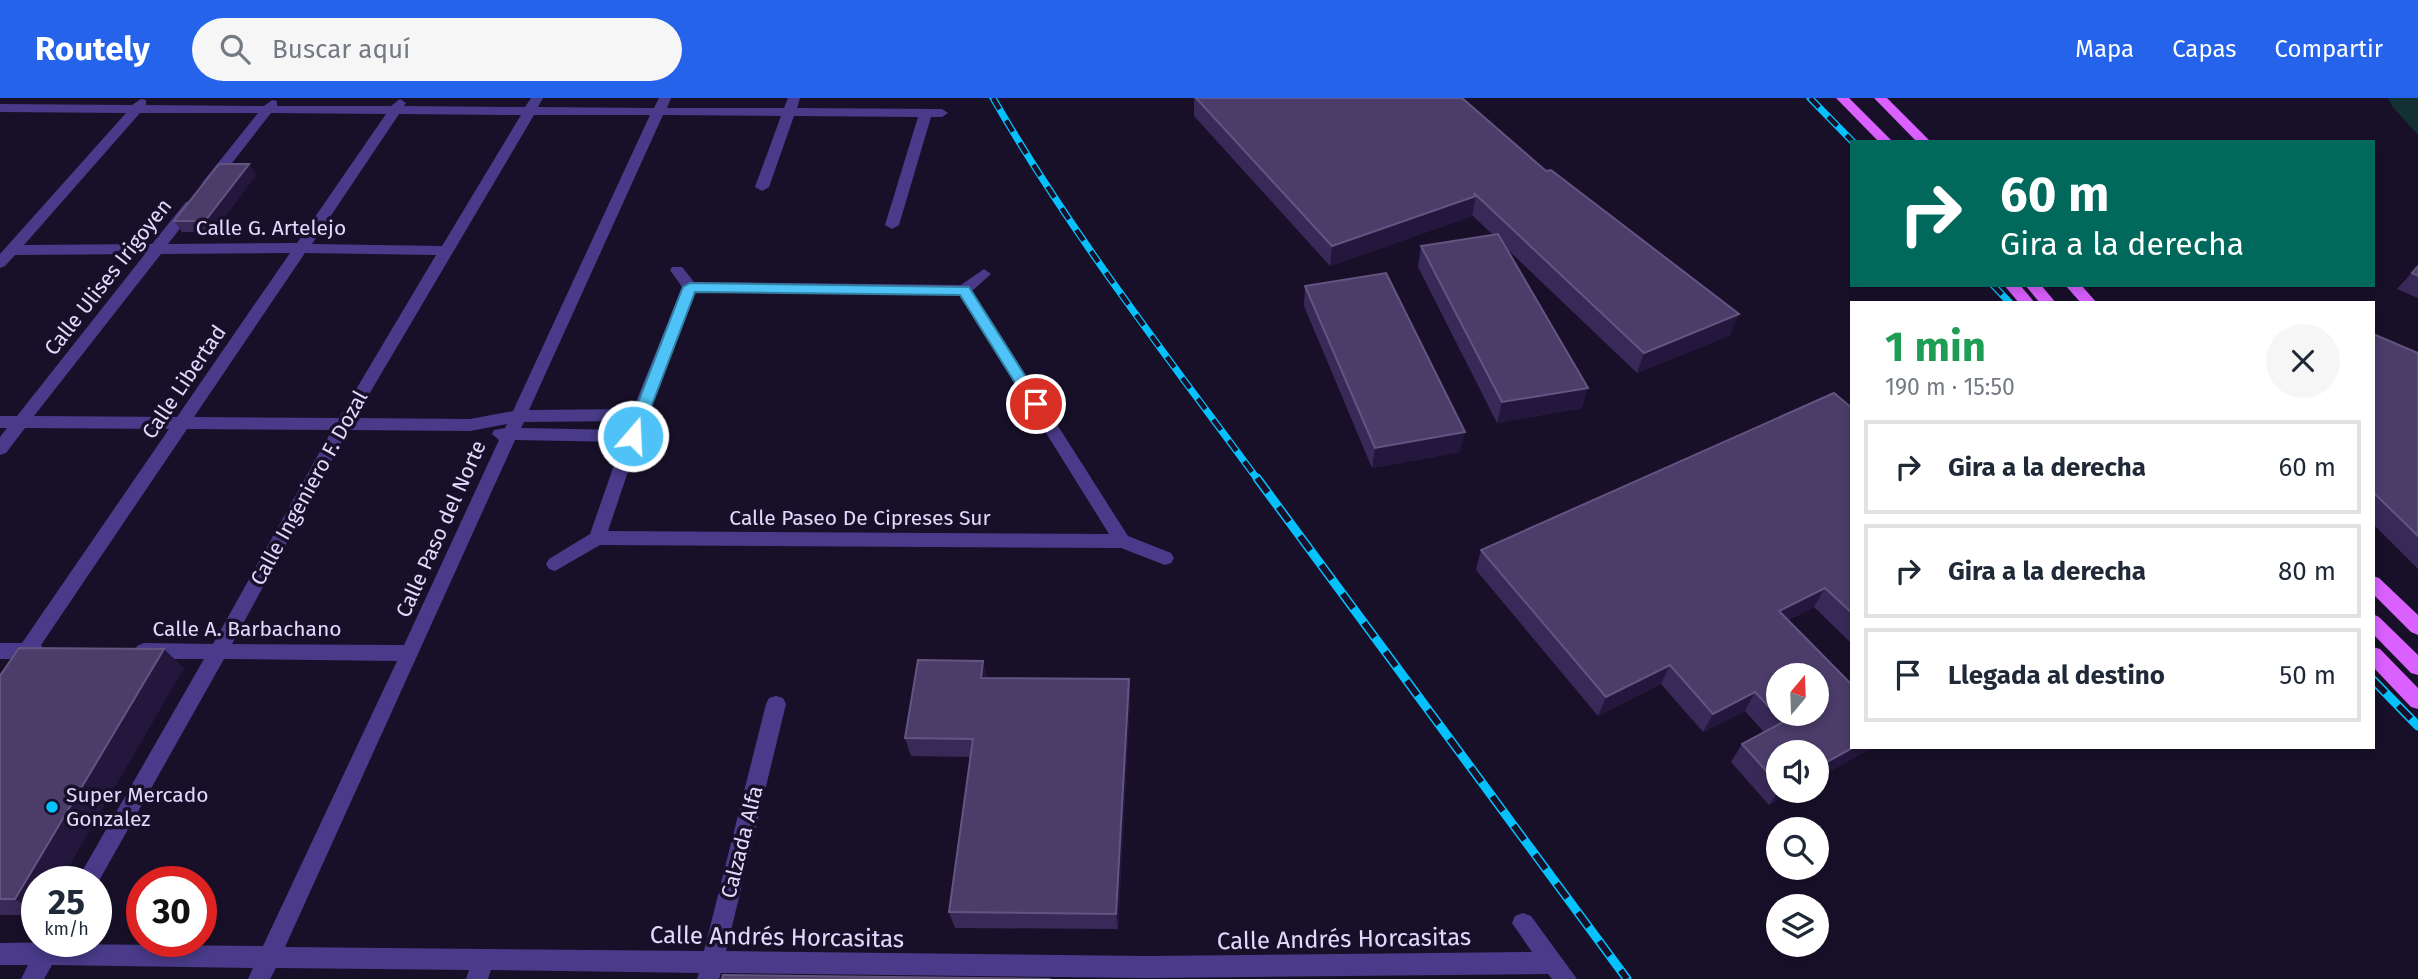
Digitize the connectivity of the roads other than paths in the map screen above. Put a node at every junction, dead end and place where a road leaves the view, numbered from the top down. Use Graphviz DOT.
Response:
graph roads {
  1 [pos="18,98"];
  2 [pos="794,98"];
  3 [pos="1842,98"];
  4 [pos="1880,98"];
  5 [pos="141,103"];
  6 [pos="272,103"];
  7 [pos="400,104"];
  8 [pos="533,104"];
  9 [pos="662,104"];
  10 [pos="4,108"];
  11 [pos="789,112"];
  12 [pos="942,113"];
  13 [pos="925,114"];
  14 [pos="1885,140"];
  15 [pos="1923,140"];
  16 [pos="762,187"];
  17 [pos="892,225"];
  18 [pos="299,248"];
  19 [pos="11,250"];
  20 [pos="156,250"];
  21 [pos="446,251"];
  22 [pos="0,263"];
  23 [pos="677,270"];
  24 [pos="984,274"];
  25 [pos="690,287"];
  26 [pos="2013,287"];
  27 [pos="2034,287"];
  28 [pos="2074,287"];
  29 [pos="964,290"];
  30 [pos="2026,301"];
  31 [pos="2047,301"];
  32 [pos="2088,301"];
  33 [pos="639,415"];
  34 [pos="517,416"];
  35 [pos="0,422"];
  36 [pos="21,422"];
  37 [pos="182,422"];
  38 [pos="344,423"];
  39 [pos="470,425"];
  40 [pos="507,436"];
  41 [pos="633,436"];
  42 [pos="0,449"];
  43 [pos="597,538"];
  44 [pos="1122,541"];
  45 [pos="1165,558"];
  46 [pos="555,564"];
  47 [pos="2375,585"];
  48 [pos="2375,624"];
  49 [pos="2418,627"];
  50 [pos="0,651"];
  51 [pos="28,651"];
  52 [pos="55,651"];
  53 [pos="123,651"];
  54 [pos="218,652"];
  55 [pos="410,653"];
  56 [pos="2375,657"];
  57 [pos="2418,667"];
  58 [pos="0,690"];
  59 [pos="2418,701"];
  60 [pos="776,704"];
  61 [pos="96,866"];
  62 [pos="1523,923"];
  63 [pos="21,951"];
  64 [pos="112,951"];
  65 [pos="0,954"];
  66 [pos="44,957"];
  67 [pos="269,957"];
  68 [pos="480,969"];
  69 [pos="710,970"];
  70 [pos="1560,971"];
  71 [pos="1147,973"];
  72 [pos="32,979"];
  73 [pos="259,979"];
  1 -- 10 [label="street"];
  2 -- 11 [label="street"];
  3 -- 14 [label="main road"];
  4 -- 15 [label="main road"];
  5 -- 6 [label="street"];
  5 -- 10 [label="street"];
  5 -- 19 [label="street"];
  6 -- 7 [label="street"];
  6 -- 20 [label="street, Calle Ulises Irigoyen"];
  7 -- 8 [label="street"];
  7 -- 18 [label="street, Calle Libertad"];
  8 -- 9 [label="street"];
  8 -- 21 [label="street, Calle Ingeniero F. Dozal"];
  9 -- 11 [label="street"];
  9 -- 34 [label="street, Calle Paso del Norte"];
  11 -- 13 [label="street"];
  11 -- 16 [label="street"];
  12 -- 13 [label="street"];
  13 -- 17 [label="street"];
  18 -- 20 [label="street, Calle G. Artelejo"];
  18 -- 21 [label="street, Calle G. Artelejo"];
  18 -- 37 [label="street, Calle Libertad"];
  19 -- 20 [label="street, Calle G. Artelejo"];
  19 -- 22 [label="street"];
  20 -- 36 [label="street, Calle Ulises Irigoyen"];
  21 -- 38 [label="street, Calle Ingeniero F. Dozal"];
  23 -- 25 [label="street"];
  24 -- 29 [label="street"];
  25 -- 29 [label="street"];
  25 -- 33 [label="street"];
  26 -- 30 [label="main road"];
  27 -- 31 [label="main road"];
  28 -- 32 [label="main road"];
  29 -- 44 [label="street"];
  33 -- 34 [label="street"];
  33 -- 41 [label="street"];
  34 -- 39 [label="street"];
  34 -- 40 [label="street, Calle Paso del Norte"];
  35 -- 36 [label="street"];
  36 -- 37 [label="street"];
  36 -- 42 [label="street, Calle Ulises Irigoyen"];
  37 -- 38 [label="street"];
  37 -- 51 [label="street, Calle Libertad"];
  38 -- 39 [label="street"];
  38 -- 54 [label="street, Calle Ingeniero F. Dozal"];
  39 -- 40 [label="street"];
  40 -- 41 [label="street"];
  40 -- 55 [label="street, Calle Paso del Norte"];
  41 -- 43 [label="street"];
  43 -- 44 [label="street, Calle Paseo De Cipreses Sur"];
  43 -- 46 [label="street"];
  44 -- 45 [label="street"];
  47 -- 49 [label="main road"];
  48 -- 57 [label="main road"];
  50 -- 51 [label="street"];
  51 -- 52 [label="street"];
  51 -- 58 [label="street, Calle Libertad"];
  53 -- 54 [label="street, Calle A. Barbachano"];
  54 -- 55 [label="street, Calle A. Barbachano"];
  54 -- 61 [label="street, Calle Ingeniero F. Dozal"];
  55 -- 67 [label="street, Calle Paso del Norte"];
  56 -- 59 [label="main road"];
  60 -- 69 [label="street, Calzada Alfa"];
  62 -- 70 [label="street"];
  63 -- 65 [label="street, Calle Andrés Horcasitas"];
  64 -- 67 [label="street, Calle Andrés Horcasitas"];
  66 -- 72 [label="street"];
  67 -- 68 [label="street, Calle Andrés Horcasitas"];
  67 -- 73 [label="street, Calle Paso del Norte"];
  68 -- 69 [label="street, Calle Andrés Horcasitas"];
  69 -- 71 [label="street, Calle Andrés Horcasitas"];
  70 -- 71 [label="street, Calle Andrés Horcasitas"];
}
